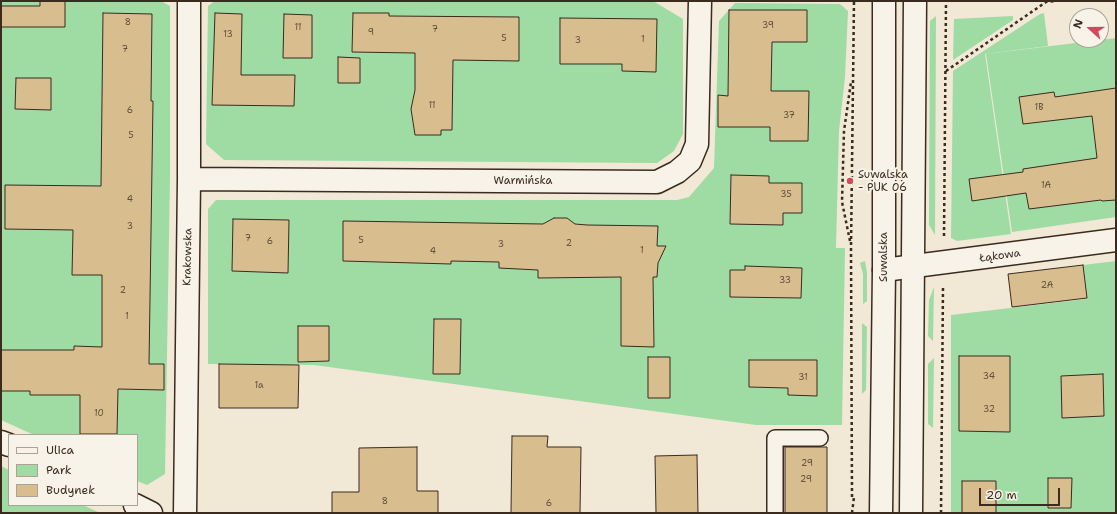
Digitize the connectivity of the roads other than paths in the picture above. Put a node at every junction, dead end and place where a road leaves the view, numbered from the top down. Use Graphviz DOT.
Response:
graph roads {
  1 [pos="189,1"];
  2 [pos="700,1"];
  3 [pos="884,1"];
  4 [pos="915,1"];
  5 [pos="189,179"];
  6 [pos="1116,240"];
  7 [pos="912,267"];
  8 [pos="884,270"];
  9 [pos="820,438"];
  10 [pos="136,506"];
  11 [pos="151,513"];
  12 [pos="185,513"];
  13 [pos="775,513"];
  14 [pos="881,513"];
  15 [pos="911,513"];
  1 -- 5 [label="street, Krakowska"];
  2 -- 5 [label="street, Warmińska"];
  3 -- 8 [label="street, Suwalska"];
  4 -- 7 [label="street"];
  5 -- 12 [label="street, Krakowska"];
  6 -- 7 [label="street, Łąkowa"];
  7 -- 8 [label="street, Łąkowa"];
  7 -- 15 [label="street"];
  8 -- 14 [label="street, Suwalska"];
  9 -- 13 [label="lane"];
  10 -- 11 [label="street"];
}
